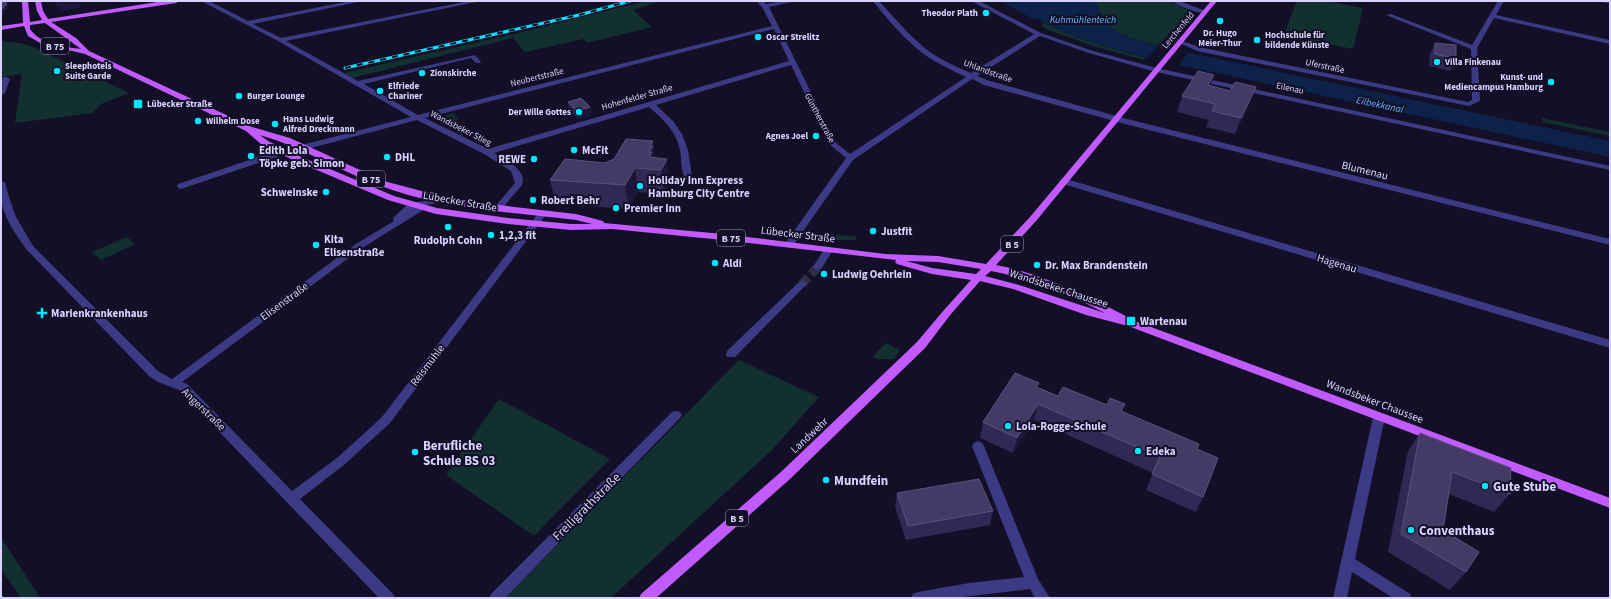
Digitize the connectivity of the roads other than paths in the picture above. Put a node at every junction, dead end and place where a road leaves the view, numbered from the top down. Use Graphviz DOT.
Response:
graph roads {
  1 [pos="25,1"];
  2 [pos="38,1"];
  3 [pos="176,1"];
  4 [pos="204,1"];
  5 [pos="360,1"];
  6 [pos="478,1"];
  7 [pos="793,1"];
  8 [pos="876,1"];
  9 [pos="974,1"];
  10 [pos="1174,1"];
  11 [pos="1214,1"];
  12 [pos="1501,1"];
  13 [pos="762,4"];
  14 [pos="1205,12"];
  15 [pos="1389,15"];
  16 [pos="1492,16"];
  17 [pos="48,23"];
  18 [pos="248,23"];
  19 [pos="27,26"];
  20 [pos="776,27"];
  21 [pos="1,28"];
  22 [pos="1,33"];
  23 [pos="1039,34"];
  24 [pos="280,40"];
  25 [pos="1180,42"];
  26 [pos="1610,42"];
  27 [pos="1474,48"];
  28 [pos="87,52"];
  29 [pos="478,62"];
  30 [pos="793,62"];
  31 [pos="1156,70"];
  32 [pos="972,76"];
  33 [pos="6,79"];
  34 [pos="356,84"];
  35 [pos="1,93"];
  36 [pos="651,104"];
  37 [pos="416,117"];
  38 [pos="1116,118"];
  39 [pos="249,129"];
  40 [pos="303,147"];
  41 [pos="284,152"];
  42 [pos="487,152"];
  43 [pos="850,158"];
  44 [pos="1610,168"];
  45 [pos="688,176"];
  46 [pos="1063,181"];
  47 [pos="1,183"];
  48 [pos="181,186"];
  49 [pos="443,200"];
  50 [pos="412,205"];
  51 [pos="422,207"];
  52 [pos="497,209"];
  53 [pos="542,214"];
  54 [pos="396,222"];
  55 [pos="535,224"];
  56 [pos="612,226"];
  57 [pos="1610,242"];
  58 [pos="789,245"];
  59 [pos="828,250"];
  60 [pos="885,257"];
  61 [pos="818,267"];
  62 [pos="989,267"];
  63 [pos="978,278"];
  64 [pos="802,284"];
  65 [pos="1131,323"];
  66 [pos="1610,344"];
  67 [pos="731,354"];
  68 [pos="174,383"];
  69 [pos="676,415"];
  70 [pos="1379,417"];
  71 [pos="978,446"];
  72 [pos="293,498"];
  73 [pos="1610,503"];
  74 [pos="1348,562"];
  75 [pos="1033,582"];
  76 [pos="388,598"];
  77 [pos="496,598"];
  78 [pos="646,598"];
  79 [pos="918,598"];
  80 [pos="1043,598"];
  81 [pos="1340,598"];
  82 [pos="1405,598"];
  1 -- 19 [label="main road"];
  2 -- 17 [label="main road"];
  3 -- 17 [label="main road"];
  4 -- 18 [label="street, Wandsbeker Stieg"];
  5 -- 18 [label="street"];
  6 -- 24 [label="street"];
  7 -- 13 [label="street"];
  8 -- 32 [label="street, Uhlandstraße"];
  9 -- 23 [label="street, Eilenau"];
  10 -- 14 [label="street"];
  11 -- 14 [label="main road, Lerchenfeld / B 5"];
  12 -- 16 [label="street"];
  13 -- 20 [label="street, Güntherstraße"];
  14 -- 25 [label="main road, Lerchenfeld / B 5"];
  15 -- 27 [label="street"];
  16 -- 26 [label="street"];
  16 -- 27 [label="street"];
  17 -- 19 [label="main road"];
  17 -- 28 [label="main road, Lübecker Straße / B 75"];
  18 -- 24 [label="street, Wandsbeker Stieg"];
  19 -- 21 [label="main road"];
  19 -- 22 [label="main road"];
  19 -- 28 [label="main road, Lübecker Straße / B 75"];
  20 -- 30 [label="street, Güntherstraße"];
  20 -- 37 [label="street, Neubertstraße"];
  23 -- 31 [label="street, Eilenau"];
  23 -- 32 [label="street"];
  24 -- 34 [label="street, Wandsbeker Stieg"];
  25 -- 27 [label="street, Uferstraße"];
  25 -- 31 [label="main road, Lerchenfeld / B 5"];
  28 -- 39 [label="main road, Lübecker Straße / B 75"];
  29 -- 34 [label="street"];
  30 -- 36 [label="street, Hohenfelder Straße"];
  30 -- 43 [label="street, Güntherstraße"];
  31 -- 38 [label="main road, B 5"];
  31 -- 44 [label="street, Eilenau"];
  32 -- 38 [label="street, Uhlandstraße"];
  32 -- 43 [label="street"];
  33 -- 35 [label="street"];
  34 -- 37 [label="street, Wandsbeker Stieg"];
  36 -- 42 [label="street, Hohenfelder Straße"];
  36 -- 45 [label="street"];
  37 -- 40 [label="street, Neubertstraße"];
  37 -- 42 [label="street, Wandsbeker Stieg"];
  38 -- 46 [label="main road, B 5"];
  38 -- 57 [label="street, Blumenau"];
  39 -- 40 [label="main road, Lübecker Straße / B 75"];
  39 -- 41 [label="main road, Lübecker Straße / B 75"];
  40 -- 41 [label="street, Neubertstraße"];
  40 -- 49 [label="main road, Lübecker Straße / B 75"];
  41 -- 48 [label="street, Neubertstraße"];
  41 -- 50 [label="main road, Lübecker Straße / B 75"];
  42 -- 52 [label="street, Wandsbeker Stieg"];
  43 -- 58 [label="street"];
  46 -- 62 [label="main road, B 5"];
  46 -- 66 [label="street, Hagenau"];
  47 -- 68 [label="street, Angerstraße"];
  49 -- 50 [label="street"];
  49 -- 52 [label="main road, Lübecker Straße / B 75"];
  50 -- 51 [label="main road, Lübecker Straße / B 75"];
  50 -- 54 [label="street, Elisenstraße"];
  51 -- 54 [label="street, Elisenstraße"];
  51 -- 55 [label="main road, Lübecker Straße / B 75"];
  52 -- 53 [label="main road, Lübecker Straße / B 75"];
  53 -- 55 [label="street, Reismühle"];
  53 -- 56 [label="main road, Lübecker Straße / B 75"];
  54 -- 68 [label="street, Elisenstraße"];
  55 -- 56 [label="main road, Lübecker Straße / B 75"];
  55 -- 72 [label="street, Reismühle"];
  56 -- 58 [label="main road, Lübecker Straße / B 75"];
  58 -- 59 [label="main road, Lübecker Straße / B 75"];
  59 -- 60 [label="main road, Lübecker Straße / B 75"];
  59 -- 61 [label="street"];
  60 -- 62 [label="main road, Lübecker Straße / B 75"];
  60 -- 63 [label="main road, Lübecker Straße / B 75"];
  62 -- 63 [label="main road, B 5"];
  62 -- 65 [label="main road, Wandsbeker Chaussee"];
  63 -- 65 [label="main road, Wandsbeker Chaussee"];
  63 -- 78 [label="main road, Landwehr / B 5"];
  64 -- 67 [label="street"];
  65 -- 70 [label="main road, Wandsbeker Chaussee"];
  68 -- 72 [label="street, Angerstraße"];
  69 -- 77 [label="street, Freiligrathstraße"];
  70 -- 73 [label="main road, Wandsbeker Chaussee"];
  70 -- 74 [label="street"];
  71 -- 75 [label="street"];
  72 -- 76 [label="street, Angerstraße"];
  74 -- 81 [label="street"];
  74 -- 82 [label="street"];
  75 -- 79 [label="street"];
  75 -- 80 [label="street"];
}
